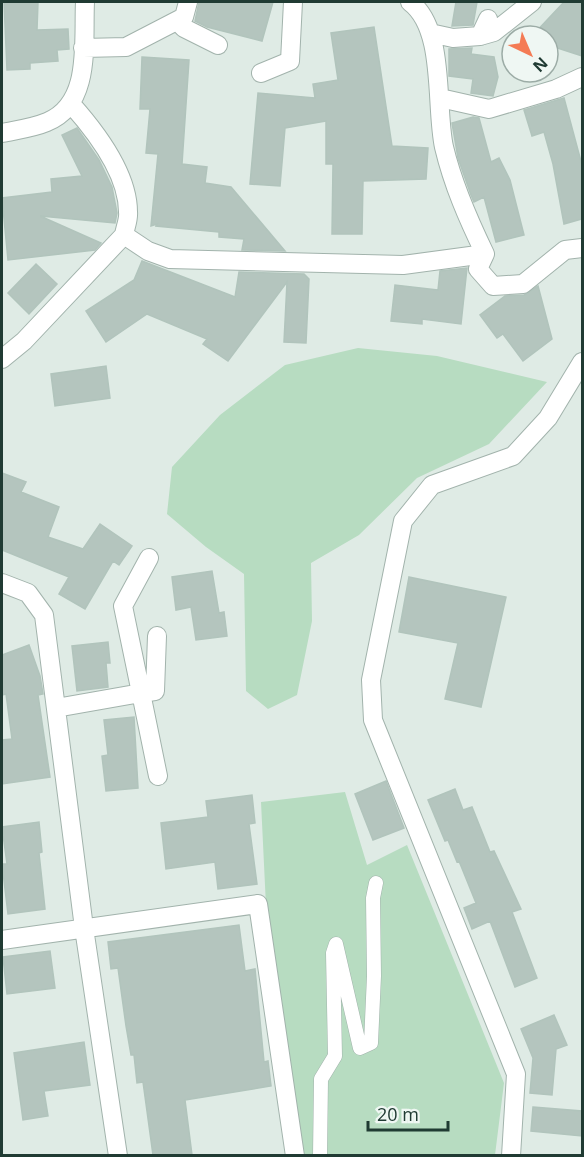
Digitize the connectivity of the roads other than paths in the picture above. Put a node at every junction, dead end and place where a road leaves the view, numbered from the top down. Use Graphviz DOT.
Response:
graph roads {
  1 [pos="85,2"];
  2 [pos="188,2"];
  3 [pos="293,2"];
  4 [pos="532,2"];
  5 [pos="417,3"];
  6 [pos="488,19"];
  7 [pos="177,21"];
  8 [pos="430,33"];
  9 [pos="480,36"];
  10 [pos="218,45"];
  11 [pos="83,48"];
  12 [pos="261,73"];
  13 [pos="582,77"];
  14 [pos="440,98"];
  15 [pos="72,105"];
  16 [pos="2,133"];
  17 [pos="124,235"];
  18 [pos="582,248"];
  19 [pos="485,255"];
  20 [pos="2,359"];
  21 [pos="582,362"];
  22 [pos="149,558"];
  23 [pos="2,583"];
  24 [pos="157,636"];
  25 [pos="141,693"];
  26 [pos="56,708"];
  27 [pos="158,776"];
  28 [pos="376,883"];
  29 [pos="84,928"];
  30 [pos="2,940"];
  31 [pos="118,1155"];
  32 [pos="296,1155"];
  33 [pos="320,1155"];
  34 [pos="511,1155"];
  1 -- 11 [label="street"];
  2 -- 7 [label="street"];
  3 -- 12 [label="street"];
  4 -- 9 [label="street"];
  5 -- 8 [label="street"];
  6 -- 9 [label="street"];
  7 -- 10 [label="street"];
  7 -- 11 [label="street"];
  8 -- 9 [label="street"];
  8 -- 14 [label="street"];
  11 -- 15 [label="street"];
  13 -- 14 [label="street"];
  14 -- 19 [label="street"];
  15 -- 16 [label="street"];
  15 -- 17 [label="street"];
  17 -- 19 [label="street"];
  17 -- 20 [label="street"];
  18 -- 19 [label="street"];
  21 -- 34 [label="street"];
  22 -- 25 [label="street"];
  23 -- 26 [label="street"];
  24 -- 25 [label="street"];
  25 -- 26 [label="street"];
  25 -- 27 [label="street"];
  26 -- 29 [label="street"];
  28 -- 33 [label="lane"];
  29 -- 30 [label="street"];
  29 -- 31 [label="street"];
  29 -- 32 [label="street"];
}
